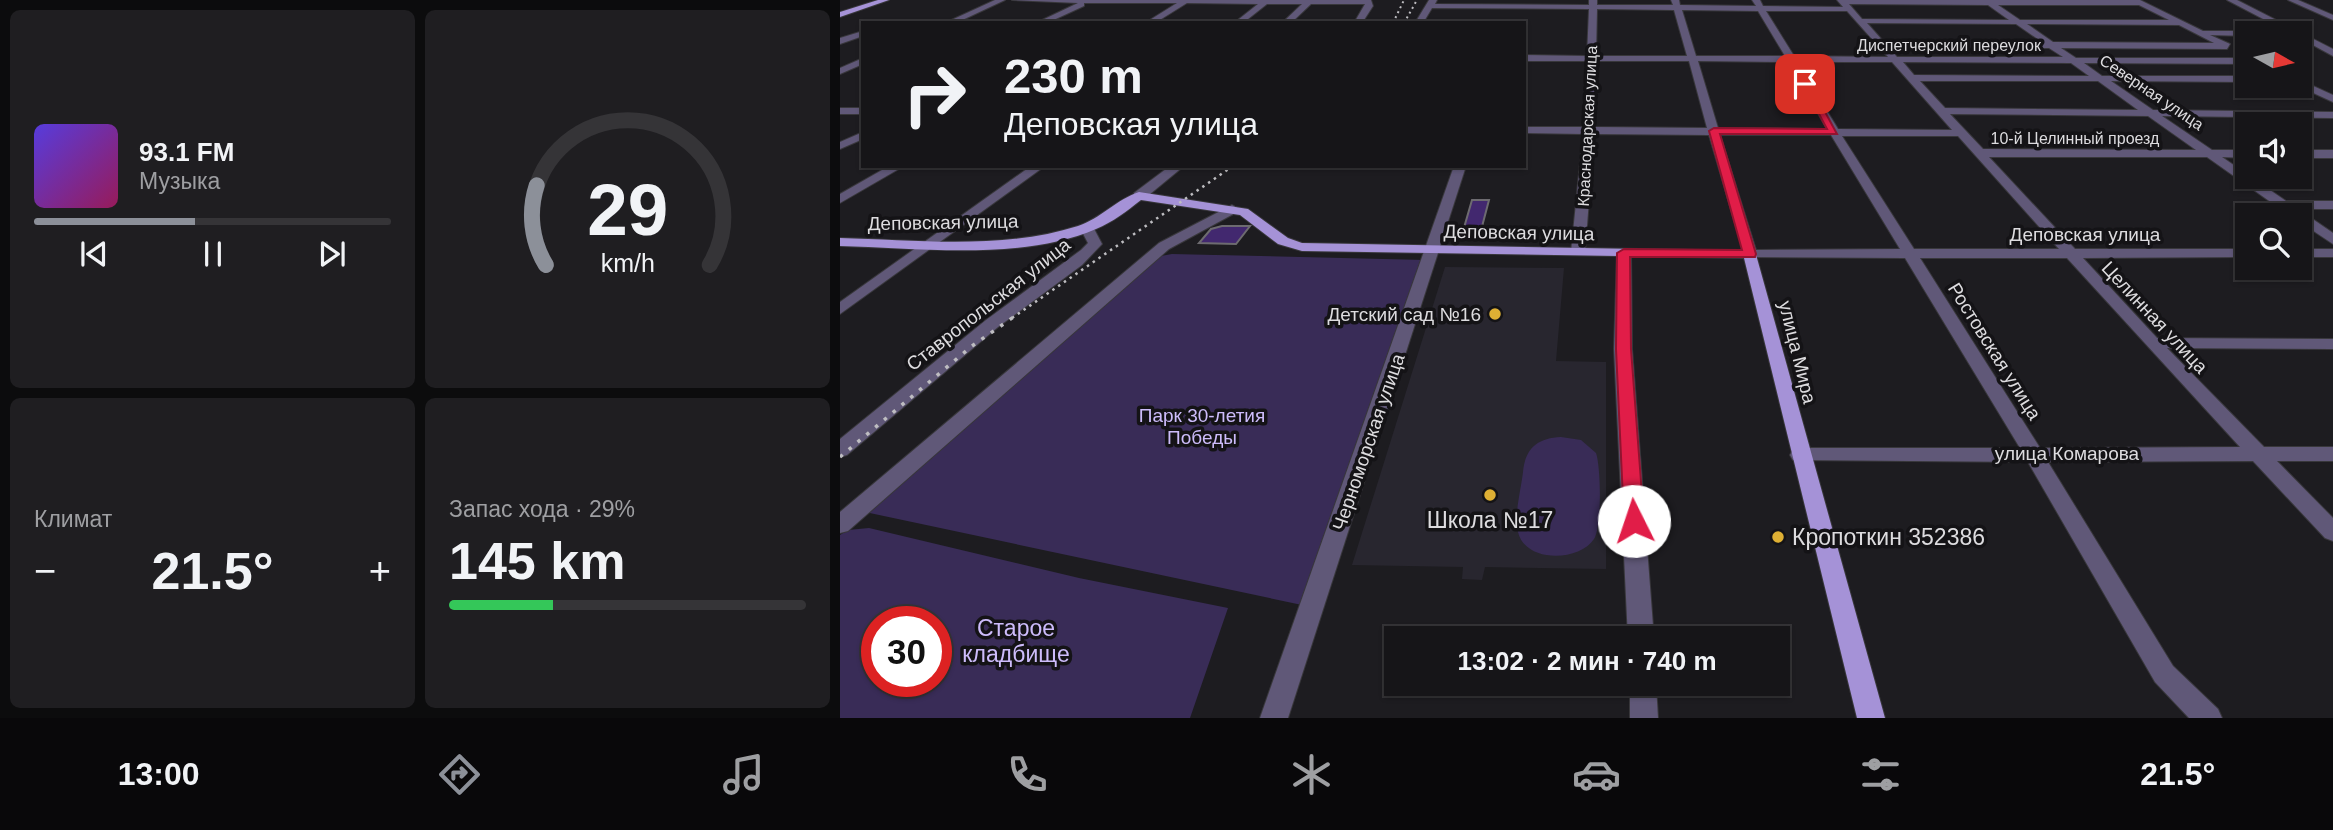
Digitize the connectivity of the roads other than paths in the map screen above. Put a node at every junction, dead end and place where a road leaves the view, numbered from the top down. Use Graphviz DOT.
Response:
graph roads {
  1 [pos="885,0"];
  2 [pos="1001,0"];
  3 [pos="1016,0"];
  4 [pos="2231,0"];
  5 [pos="2292,0"];
  6 [pos="1087,1"];
  7 [pos="1187,1"];
  8 [pos="1265,1"];
  9 [pos="1367,1"];
  10 [pos="1987,1"];
  11 [pos="2137,1"];
  12 [pos="1309,2"];
  13 [pos="1432,3"];
  14 [pos="1844,3"];
  15 [pos="1592,4"];
  16 [pos="1676,4"];
  17 [pos="1758,4"];
  18 [pos="1511,7"];
  19 [pos="840,15"];
  20 [pos="2333,18"];
  21 [pos="954,21"];
  22 [pos="1044,21"];
  23 [pos="1152,21"];
  24 [pos="1240,21"];
  25 [pos="1288,21"];
  26 [pos="1359,21"];
  27 [pos="1420,21"];
  28 [pos="1861,21"];
  29 [pos="2272,21"];
  30 [pos="2019,22"];
  31 [pos="2180,23"];
  32 [pos="2199,32"];
  33 [pos="2235,33"];
  34 [pos="861,34"];
  35 [pos="2312,35"];
  36 [pos="2322,36"];
  37 [pos="840,41"];
  38 [pos="2312,41"];
  39 [pos="1882,44"];
  40 [pos="2050,45"];
  41 [pos="2227,46"];
  42 [pos="840,50"];
  43 [pos="851,50"];
  44 [pos="2235,50"];
  45 [pos="2333,52"];
  46 [pos="1526,58"];
  47 [pos="1592,59"];
  48 [pos="1690,59"];
  49 [pos="1791,60"];
  50 [pos="1897,61"];
  51 [pos="2235,61"];
  52 [pos="861,62"];
  53 [pos="2074,62"];
  54 [pos="840,71"];
  55 [pos="1912,78"];
  56 [pos="2101,79"];
  57 [pos="2235,79"];
  58 [pos="2312,89"];
  59 [pos="2333,99"];
  60 [pos="840,111"];
  61 [pos="861,111"];
  62 [pos="1942,111"];
  63 [pos="2153,113"];
  64 [pos="2333,115"];
  65 [pos="1526,130"];
  66 [pos="1589,130"];
  67 [pos="1714,131"];
  68 [pos="1834,132"];
  69 [pos="1962,133"];
  70 [pos="861,136"];
  71 [pos="840,146"];
  72 [pos="1979,153"];
  73 [pos="2212,154"];
  74 [pos="2235,154"];
  75 [pos="2312,154"];
  76 [pos="2333,154"];
  77 [pos="894,168"];
  78 [pos="1036,168"];
  79 [pos="1175,168"];
  80 [pos="1459,168"];
  81 [pos="1139,196"];
  82 [pos="840,199"];
  83 [pos="2280,203"];
  84 [pos="2312,205"];
  85 [pos="2333,205"];
  86 [pos="1232,209"];
  87 [pos="2312,225"];
  88 [pos="1087,228"];
  89 [pos="2333,240"];
  90 [pos="840,242"];
  91 [pos="933,243"];
  92 [pos="1433,250"];
  93 [pos="1578,252"];
  94 [pos="2068,252"];
  95 [pos="1624,253"];
  96 [pos="2235,253"];
  97 [pos="2312,253"];
  98 [pos="2333,253"];
  99 [pos="1750,254"];
  100 [pos="1910,254"];
  101 [pos="840,309"];
  102 [pos="2152,343"];
  103 [pos="2333,344"];
  104 [pos="840,450"];
  105 [pos="2034,453"];
  106 [pos="2256,453"];
  107 [pos="2333,454"];
  108 [pos="1800,455"];
  109 [pos="840,525"];
  110 [pos="2333,532"];
  111 [pos="1640,626"];
  112 [pos="1643,696"];
  113 [pos="1274,718"];
  114 [pos="1644,718"];
  115 [pos="1871,718"];
  116 [pos="2208,718"];
  1 -- 19 [label="main road"];
  2 -- 21 [label="street"];
  3 -- 6 [label="street"];
  4 -- 29 [label="street"];
  5 -- 20 [label="street"];
  6 -- 7 [label="street"];
  6 -- 22 [label="street"];
  7 -- 8 [label="street"];
  7 -- 23 [label="street"];
  8 -- 12 [label="street"];
  8 -- 24 [label="street"];
  9 -- 12 [label="street"];
  9 -- 26 [label="street"];
  10 -- 11 [label="street"];
  10 -- 14 [label="street"];
  10 -- 30 [label="street, Северная улица"];
  11 -- 31 [label="street"];
  12 -- 25 [label="street"];
  13 -- 18 [label="street"];
  13 -- 27 [label="street"];
  14 -- 17 [label="street"];
  14 -- 28 [label="street, Целинная улица"];
  15 -- 16 [label="street"];
  15 -- 18 [label="street"];
  15 -- 47 [label="street, Краснодарская улица"];
  16 -- 17 [label="street"];
  16 -- 48 [label="street, улица Мира"];
  17 -- 49 [label="street, Ростовская улица"];
  28 -- 30 [label="street"];
  28 -- 39 [label="street, Целинная улица"];
  30 -- 31 [label="street"];
  30 -- 40 [label="street, Северная улица"];
  31 -- 32 [label="street"];
  32 -- 33 [label="street"];
  32 -- 41 [label="street"];
  34 -- 37 [label="street"];
  35 -- 36 [label="street"];
  38 -- 45 [label="street"];
  39 -- 40 [label="street"];
  39 -- 50 [label="street, Целинная улица"];
  40 -- 41 [label="street"];
  40 -- 53 [label="street, Северная улица"];
  41 -- 44 [label="street"];
  42 -- 43 [label="street"];
  46 -- 47 [label="street, Диспетчерский переулок"];
  47 -- 48 [label="street, Диспетчерский переулок"];
  47 -- 66 [label="street, Краснодарская улица"];
  48 -- 49 [label="street, Диспетчерский переулок"];
  48 -- 67 [label="street, улица Мира"];
  49 -- 50 [label="street, Диспетчерский переулок"];
  49 -- 68 [label="street, Ростовская улица"];
  50 -- 53 [label="street, Диспетчерский переулок"];
  50 -- 55 [label="street, Целинная улица"];
  51 -- 53 [label="street, Диспетчерский переулок"];
  52 -- 54 [label="street"];
  53 -- 56 [label="street, Северная улица"];
  55 -- 56 [label="street"];
  55 -- 62 [label="street, Целинная улица"];
  56 -- 57 [label="street"];
  56 -- 63 [label="street, Северная улица"];
  58 -- 59 [label="street"];
  60 -- 61 [label="street"];
  62 -- 63 [label="street"];
  62 -- 69 [label="street, Целинная улица"];
  63 -- 64 [label="street"];
  63 -- 73 [label="street, Северная улица"];
  65 -- 66 [label="street"];
  66 -- 67 [label="street"];
  66 -- 93 [label="street, Краснодарская улица"];
  67 -- 68 [label="street"];
  67 -- 99 [label="street, улица Мира"];
  68 -- 69 [label="street"];
  68 -- 100 [label="street, Ростовская улица"];
  69 -- 72 [label="street, Целинная улица"];
  70 -- 71 [label="street"];
  72 -- 73 [label="street, 10-й Целинный проезд"];
  72 -- 94 [label="street, Целинная улица"];
  73 -- 74 [label="street, 10-й Целинный проезд"];
  73 -- 83 [label="street, Северная улица"];
  75 -- 76 [label="street"];
  77 -- 82 [label="street"];
  78 -- 91 [label="street"];
  79 -- 81 [label="street, Ставропольская улица"];
  80 -- 92 [label="street, Черноморская улица"];
  81 -- 86 [label="main road, Деповская улица"];
  81 -- 88 [label="main road, Ставропольская улица"];
  84 -- 85 [label="street"];
  86 -- 92 [label="main road, Деповская улица"];
  86 -- 109 [label="street"];
  87 -- 89 [label="street, Северная улица"];
  88 -- 91 [label="main road, Деповская улица"];
  88 -- 104 [label="street, Ставропольская улица"];
  90 -- 91 [label="main road, Деповская улица"];
  91 -- 101 [label="street"];
  92 -- 93 [label="main road, Деповская улица"];
  92 -- 113 [label="street, Черноморская улица"];
  93 -- 95 [label="main road, Деповская улица"];
  94 -- 96 [label="street, Деповская улица"];
  94 -- 100 [label="street, Деповская улица"];
  94 -- 102 [label="street, Целинная улица"];
  95 -- 99 [label="main road, Деповская улица"];
  95 -- 111 [label="street"];
  97 -- 98 [label="street"];
  99 -- 100 [label="street, Деповская улица"];
  99 -- 108 [label="main road, улица Мира"];
  100 -- 105 [label="street, Ростовская улица"];
  102 -- 103 [label="street"];
  102 -- 106 [label="street, Целинная улица"];
  105 -- 106 [label="street, улица Комарова"];
  105 -- 108 [label="street, улица Комарова"];
  105 -- 116 [label="street, Ростовская улица"];
  106 -- 107 [label="street, улица Комарова"];
  106 -- 110 [label="street, Целинная улица"];
  108 -- 115 [label="main road, улица Мира"];
  112 -- 114 [label="street"];
}
